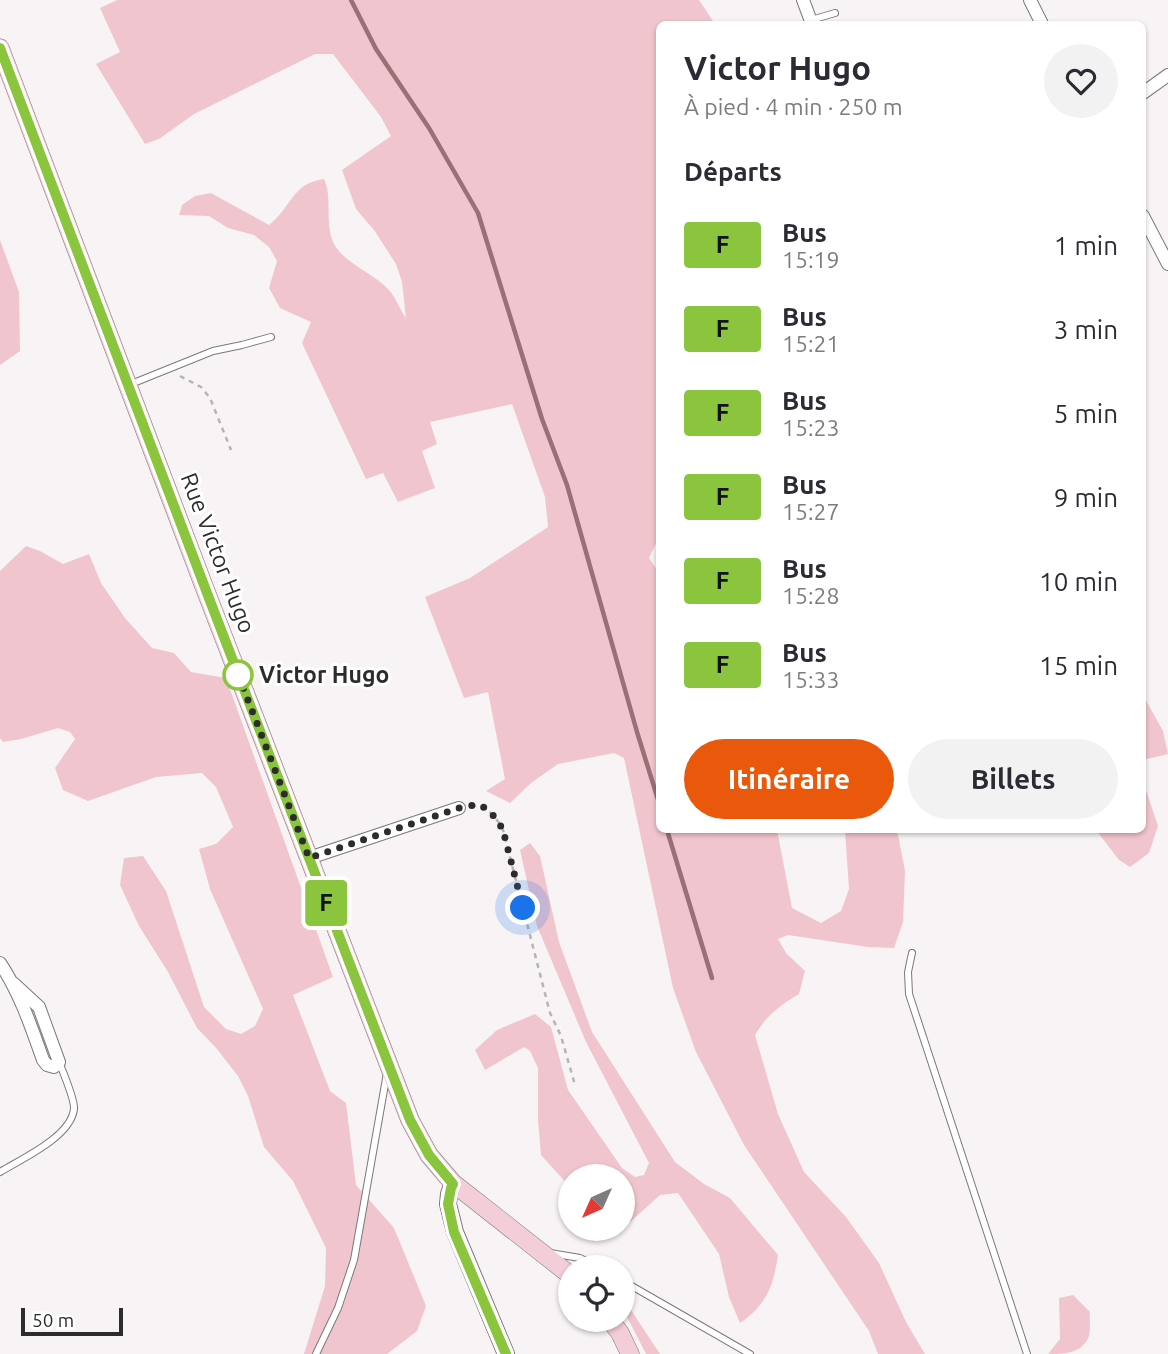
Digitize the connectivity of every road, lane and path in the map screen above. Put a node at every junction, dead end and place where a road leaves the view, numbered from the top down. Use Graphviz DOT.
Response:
graph roads {
  1 [pos="803,0"];
  2 [pos="1030,0"];
  3 [pos="835,13"];
  4 [pos="812,21"];
  5 [pos="815,21"];
  6 [pos="1040,21"];
  7 [pos="0,48"];
  8 [pos="1168,75"];
  9 [pos="1146,91"];
  10 [pos="1146,222"];
  11 [pos="1168,264"];
  12 [pos="271,337"];
  13 [pos="168,369"];
  14 [pos="128,386"];
  15 [pos="231,450"];
  16 [pos="459,808"];
  17 [pos="309,858"];
  18 [pos="912,953"];
  19 [pos="0,964"];
  20 [pos="13,983"];
  21 [pos="59,1062"];
  22 [pos="389,1064"];
  23 [pos="575,1085"];
  24 [pos="0,1172"];
  25 [pos="453,1184"];
  26 [pos="543,1252"];
  27 [pos="562,1255"];
  28 [pos="558,1265"];
  29 [pos="635,1288"];
  30 [pos="619,1332"];
  31 [pos="316,1354"];
  32 [pos="506,1354"];
  33 [pos="630,1354"];
  34 [pos="750,1354"];
  35 [pos="1027,1354"];
  1 -- 4 [label="street"];
  2 -- 6 [label="street"];
  3 -- 5 [label="lane"];
  7 -- 14 [label="main road, Rue Victor Hugo"];
  8 -- 9 [label="street"];
  10 -- 11 [label="street"];
  12 -- 13 [label="lane"];
  13 -- 14 [label="lane"];
  13 -- 15 [label="path"];
  14 -- 17 [label="main road, Rue Victor Hugo"];
  16 -- 17 [label="street"];
  16 -- 23 [label="path"];
  17 -- 22 [label="main road, Rue Victor Hugo"];
  18 -- 35 [label="lane"];
  19 -- 20 [label="street"];
  20 -- 21 [label="street"];
  20 -- 21 [label="street"];
  21 -- 24 [label="lane"];
  22 -- 25 [label="main road, Rue Victor Hugo"];
  22 -- 31 [label="lane"];
  25 -- 26 [label="main road, Rue Victor Hugo"];
  25 -- 32 [label="street"];
  26 -- 27 [label="lane"];
  26 -- 28 [label="main road, Rue Victor Hugo"];
  29 -- 34 [label="lane"];
  30 -- 33 [label="main road"];
}
